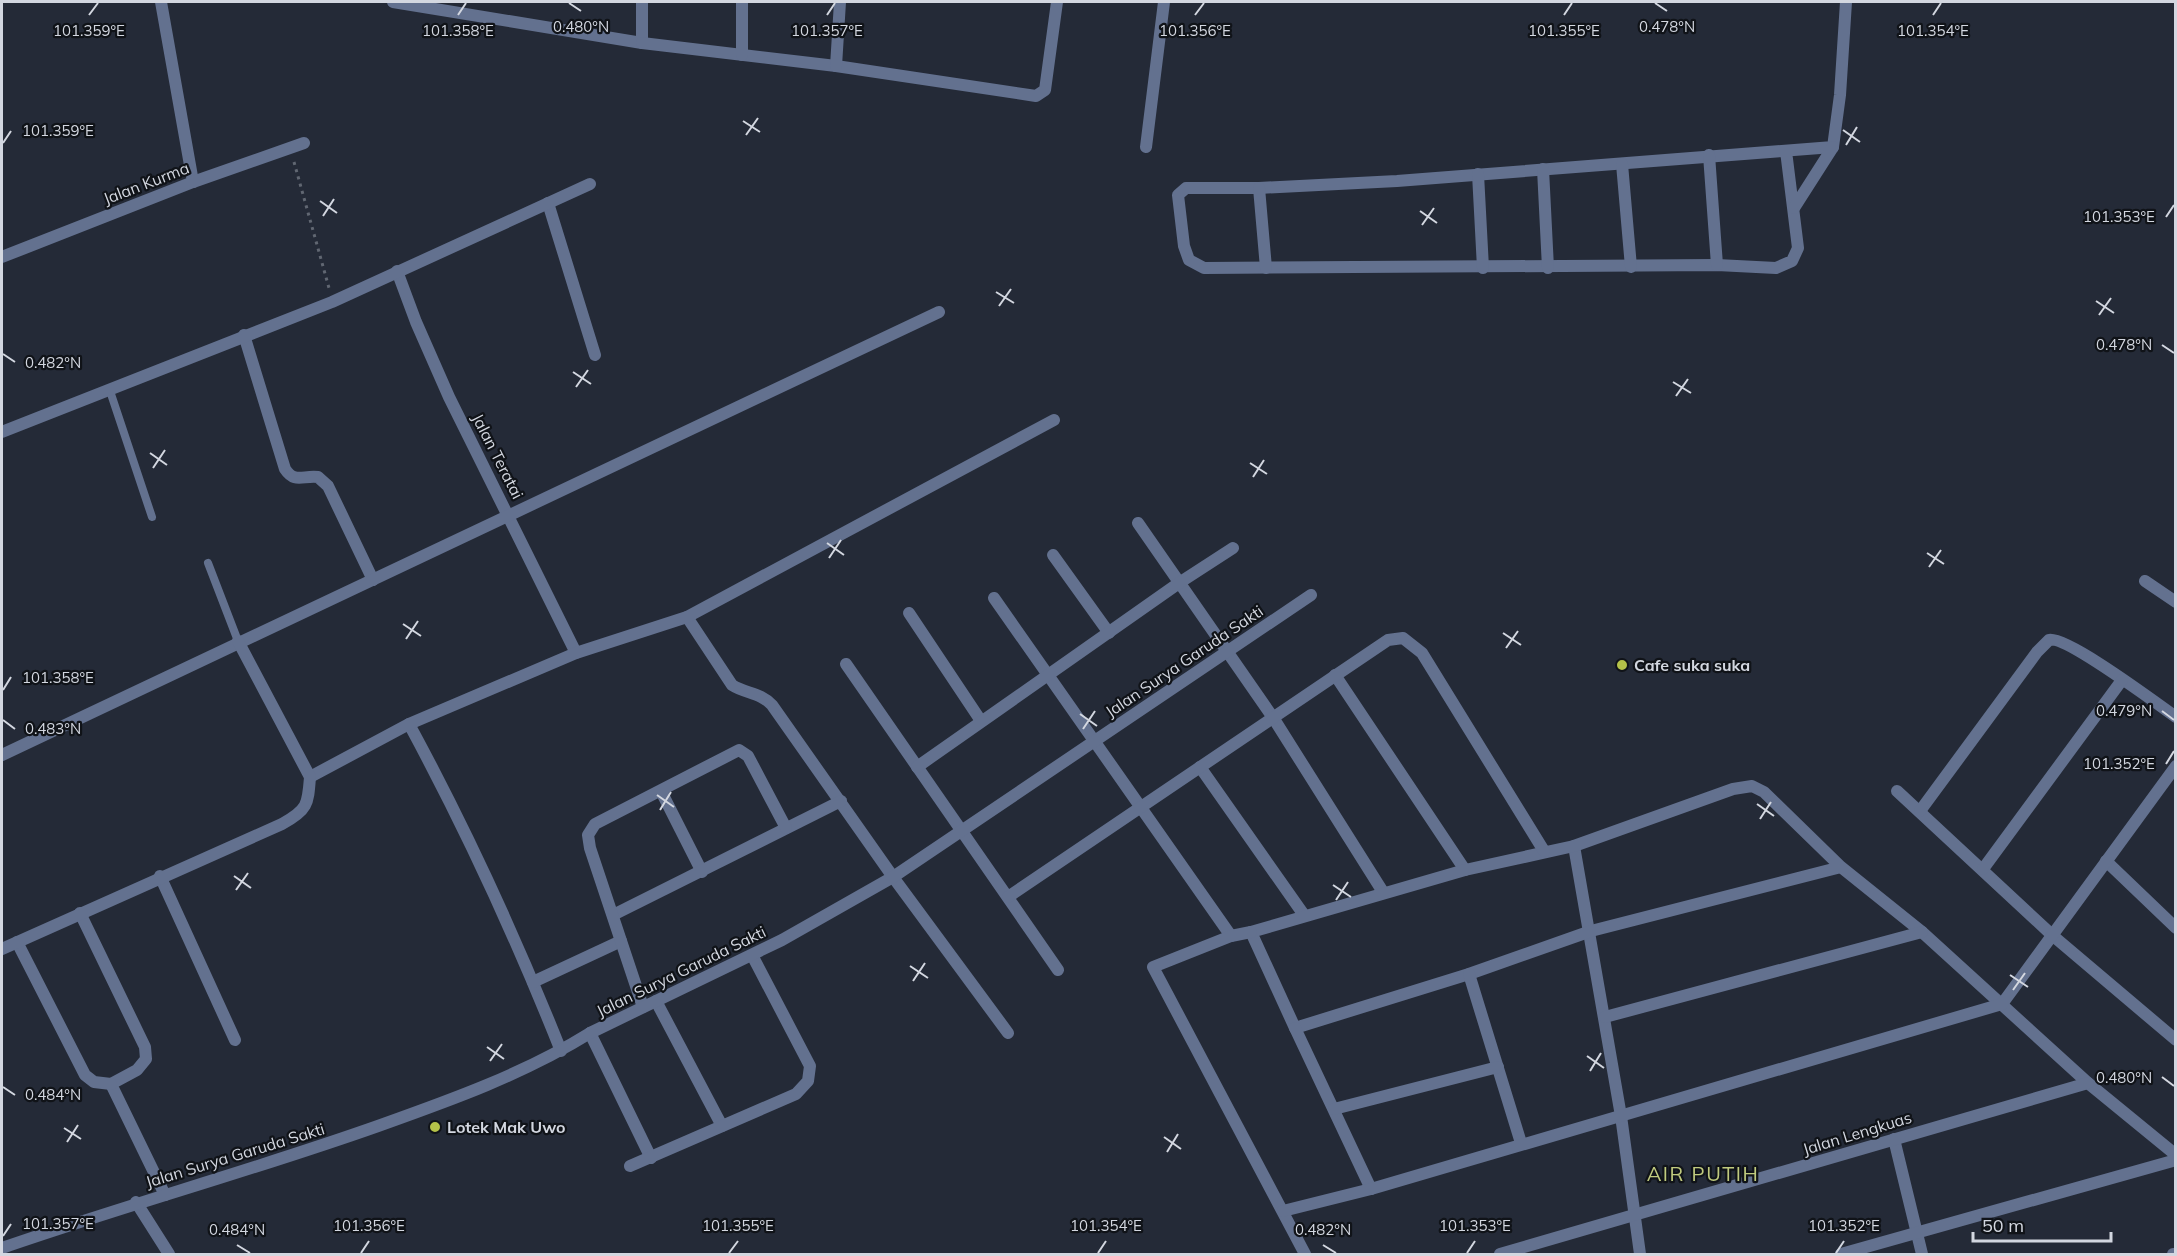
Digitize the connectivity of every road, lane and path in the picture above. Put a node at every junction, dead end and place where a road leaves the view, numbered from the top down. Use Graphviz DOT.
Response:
graph roads {
  1 [pos="161,2"];
  2 [pos="393,2"];
  3 [pos="642,2"];
  4 [pos="742,2"];
  5 [pos="840,2"];
  6 [pos="1057,2"];
  7 [pos="1164,2"];
  8 [pos="1846,2"];
  9 [pos="642,43"];
  10 [pos="742,54"];
  11 [pos="836,66"];
  12 [pos="304,143"];
  13 [pos="1146,147"];
  14 [pos="1833,147"];
  15 [pos="290,148"];
  16 [pos="1786,151"];
  17 [pos="1709,155"];
  18 [pos="1622,164"];
  19 [pos="1543,169"];
  20 [pos="1478,174"];
  21 [pos="193,182"];
  22 [pos="590,184"];
  23 [pos="1259,188"];
  24 [pos="548,203"];
  25 [pos="1794,208"];
  26 [pos="2,257"];
  27 [pos="1717,265"];
  28 [pos="1631,267"];
  29 [pos="1266,268"];
  30 [pos="1483,268"];
  31 [pos="1548,268"];
  32 [pos="397,271"];
  33 [pos="332,302"];
  34 [pos="939,312"];
  35 [pos="244,335"];
  36 [pos="595,355"];
  37 [pos="110,391"];
  38 [pos="1054,420"];
  39 [pos="2,432"];
  40 [pos="510,516"];
  41 [pos="152,517"];
  42 [pos="1138,523"];
  43 [pos="1233,548"];
  44 [pos="1053,555"];
  45 [pos="208,563"];
  46 [pos="373,580"];
  47 [pos="2145,581"];
  48 [pos="1179,583"];
  49 [pos="1311,595"];
  50 [pos="994,598"];
  51 [pos="2175,602"];
  52 [pos="909,613"];
  53 [pos="687,617"];
  54 [pos="1109,633"];
  55 [pos="238,641"];
  56 [pos="1225,652"];
  57 [pos="576,653"];
  58 [pos="846,664"];
  59 [pos="1335,675"];
  60 [pos="1049,677"];
  61 [pos="2122,680"];
  62 [pos="2175,717"];
  63 [pos="1274,719"];
  64 [pos="981,721"];
  65 [pos="409,724"];
  66 [pos="1095,742"];
  67 [pos="2,755"];
  68 [pos="2175,766"];
  69 [pos="917,767"];
  70 [pos="1200,767"];
  71 [pos="310,777"];
  72 [pos="662,790"];
  73 [pos="1897,791"];
  74 [pos="841,801"];
  75 [pos="1140,808"];
  76 [pos="1920,811"];
  77 [pos="786,828"];
  78 [pos="960,832"];
  79 [pos="1574,846"];
  80 [pos="1544,851"];
  81 [pos="2106,861"];
  82 [pos="1841,867"];
  83 [pos="1983,869"];
  84 [pos="1465,870"];
  85 [pos="702,872"];
  86 [pos="160,876"];
  87 [pos="893,877"];
  88 [pos="1383,892"];
  89 [pos="1008,897"];
  90 [pos="80,913"];
  91 [pos="613,915"];
  92 [pos="1304,915"];
  93 [pos="2173,921"];
  94 [pos="1591,931"];
  95 [pos="1251,932"];
  96 [pos="1922,932"];
  97 [pos="2052,935"];
  98 [pos="1231,936"];
  99 [pos="621,941"];
  100 [pos="17,942"];
  101 [pos="2,949"];
  102 [pos="752,955"];
  103 [pos="1058,969"];
  104 [pos="1469,974"];
  105 [pos="533,982"];
  106 [pos="656,1001"];
  107 [pos="2002,1004"];
  108 [pos="643,1007"];
  109 [pos="1605,1017"];
  110 [pos="1295,1028"];
  111 [pos="590,1033"];
  112 [pos="1008,1033"];
  113 [pos="235,1040"];
  114 [pos="2175,1040"];
  115 [pos="561,1051"];
  116 [pos="1498,1067"];
  117 [pos="2088,1083"];
  118 [pos="111,1084"];
  119 [pos="1335,1109"];
  120 [pos="1621,1116"];
  121 [pos="722,1126"];
  122 [pos="1894,1139"];
  123 [pos="1521,1143"];
  124 [pos="2175,1155"];
  125 [pos="651,1158"];
  126 [pos="2175,1160"];
  127 [pos="630,1166"];
  128 [pos="1371,1189"];
  129 [pos="165,1195"];
  130 [pos="136,1203"];
  131 [pos="1283,1211"];
  132 [pos="1636,1214"];
  133 [pos="1917,1234"];
  134 [pos="2,1246"];
  135 [pos="169,1254"];
  136 [pos="1305,1254"];
  137 [pos="1500,1254"];
  138 [pos="1640,1254"];
  139 [pos="1840,1254"];
  140 [pos="1922,1254"];
  1 -- 21 [label="street"];
  2 -- 9 [label="street"];
  3 -- 9 [label="street"];
  4 -- 10 [label="street"];
  5 -- 11 [label="street"];
  6 -- 11 [label="street"];
  7 -- 13 [label="street"];
  8 -- 14 [label="street"];
  9 -- 10 [label="street"];
  10 -- 11 [label="street"];
  12 -- 15 [label="street, Jalan Kurma"];
  14 -- 16 [label="street"];
  14 -- 25 [label="street"];
  15 -- 21 [label="street, Jalan Kurma"];
  15 -- 33 [label="path"];
  16 -- 17 [label="street"];
  16 -- 25 [label="street"];
  17 -- 18 [label="street"];
  17 -- 27 [label="street"];
  18 -- 19 [label="street"];
  18 -- 28 [label="street"];
  19 -- 20 [label="street"];
  19 -- 31 [label="street"];
  20 -- 23 [label="street"];
  20 -- 30 [label="street"];
  21 -- 26 [label="street, Jalan Kurma"];
  22 -- 24 [label="street"];
  23 -- 29 [label="street"];
  23 -- 29 [label="street"];
  24 -- 32 [label="street"];
  24 -- 36 [label="street"];
  25 -- 27 [label="street"];
  27 -- 28 [label="street"];
  28 -- 31 [label="street"];
  29 -- 30 [label="street"];
  30 -- 31 [label="street"];
  32 -- 33 [label="street"];
  32 -- 40 [label="street, Jalan Teratai"];
  33 -- 35 [label="street"];
  34 -- 40 [label="street"];
  35 -- 37 [label="street"];
  35 -- 46 [label="street"];
  37 -- 39 [label="street"];
  37 -- 41 [label="lane"];
  38 -- 53 [label="street"];
  40 -- 46 [label="street"];
  40 -- 57 [label="street, Jalan Teratai"];
  42 -- 48 [label="street"];
  43 -- 48 [label="street"];
  44 -- 54 [label="street"];
  45 -- 55 [label="lane"];
  46 -- 55 [label="street"];
  47 -- 51 [label="street"];
  48 -- 54 [label="street"];
  48 -- 56 [label="street"];
  49 -- 56 [label="street, Jalan Surya Garuda Sakti"];
  50 -- 60 [label="street"];
  52 -- 64 [label="street"];
  53 -- 57 [label="street"];
  53 -- 74 [label="street"];
  54 -- 60 [label="street"];
  55 -- 67 [label="street"];
  55 -- 71 [label="street"];
  56 -- 63 [label="street"];
  56 -- 66 [label="street, Jalan Surya Garuda Sakti"];
  57 -- 65 [label="street"];
  58 -- 69 [label="street"];
  59 -- 63 [label="street"];
  59 -- 80 [label="street"];
  59 -- 84 [label="street"];
  60 -- 64 [label="street"];
  60 -- 66 [label="street"];
  61 -- 62 [label="street"];
  61 -- 76 [label="street"];
  61 -- 83 [label="street"];
  63 -- 70 [label="street"];
  63 -- 88 [label="street"];
  64 -- 69 [label="street"];
  65 -- 71 [label="street"];
  65 -- 105 [label="street"];
  66 -- 75 [label="street"];
  66 -- 78 [label="street, Jalan Surya Garuda Sakti"];
  68 -- 81 [label="street"];
  69 -- 78 [label="street"];
  70 -- 75 [label="street"];
  70 -- 92 [label="street"];
  71 -- 86 [label="street"];
  72 -- 77 [label="street"];
  72 -- 85 [label="street"];
  72 -- 91 [label="street"];
  73 -- 76 [label="street"];
  74 -- 77 [label="street"];
  74 -- 87 [label="street"];
  75 -- 89 [label="street"];
  75 -- 98 [label="street"];
  76 -- 83 [label="street"];
  77 -- 85 [label="street"];
  78 -- 87 [label="street, Jalan Surya Garuda Sakti"];
  78 -- 89 [label="street"];
  79 -- 80 [label="street"];
  79 -- 82 [label="street"];
  79 -- 94 [label="street"];
  80 -- 84 [label="street"];
  81 -- 93 [label="street"];
  81 -- 97 [label="street"];
  82 -- 94 [label="street"];
  82 -- 96 [label="street"];
  83 -- 97 [label="street"];
  84 -- 88 [label="street"];
  85 -- 91 [label="street"];
  86 -- 90 [label="street"];
  86 -- 113 [label="street"];
  87 -- 102 [label="street, Jalan Surya Garuda Sakti"];
  87 -- 112 [label="street"];
  88 -- 92 [label="street"];
  89 -- 103 [label="street"];
  90 -- 100 [label="street"];
  90 -- 118 [label="street"];
  91 -- 99 [label="street"];
  92 -- 95 [label="street"];
  94 -- 104 [label="street"];
  94 -- 109 [label="street"];
  95 -- 98 [label="street"];
  95 -- 110 [label="street"];
  96 -- 107 [label="street"];
  96 -- 109 [label="street"];
  97 -- 107 [label="street"];
  97 -- 114 [label="street"];
  98 -- 131 [label="street"];
  99 -- 105 [label="street"];
  99 -- 108 [label="street"];
  100 -- 101 [label="street"];
  100 -- 118 [label="street"];
  102 -- 106 [label="street, Jalan Surya Garuda Sakti"];
  102 -- 121 [label="street"];
  104 -- 110 [label="street"];
  104 -- 116 [label="street"];
  105 -- 115 [label="street"];
  106 -- 108 [label="street, Jalan Surya Garuda Sakti"];
  106 -- 121 [label="street"];
  107 -- 117 [label="street"];
  107 -- 120 [label="street"];
  108 -- 111 [label="street, Jalan Surya Garuda Sakti"];
  109 -- 120 [label="street"];
  110 -- 119 [label="street"];
  111 -- 115 [label="street, Jalan Surya Garuda Sakti"];
  111 -- 125 [label="street"];
  115 -- 129 [label="street, Jalan Surya Garuda Sakti"];
  116 -- 119 [label="street"];
  116 -- 123 [label="street"];
  117 -- 122 [label="street, Jalan Lengkuas"];
  117 -- 124 [label="street"];
  118 -- 129 [label="street"];
  119 -- 128 [label="street"];
  120 -- 123 [label="street"];
  120 -- 132 [label="street"];
  121 -- 125 [label="street"];
  122 -- 132 [label="street, Jalan Lengkuas"];
  122 -- 133 [label="street"];
  123 -- 128 [label="street"];
  125 -- 127 [label="street"];
  126 -- 133 [label="street"];
  128 -- 131 [label="street"];
  129 -- 130 [label="street, Jalan Surya Garuda Sakti"];
  130 -- 134 [label="street, Jalan Surya Garuda Sakti"];
  130 -- 135 [label="street"];
  131 -- 136 [label="street"];
  132 -- 137 [label="street, Jalan Lengkuas"];
  132 -- 138 [label="street"];
  133 -- 139 [label="street"];
  133 -- 140 [label="street"];
}
